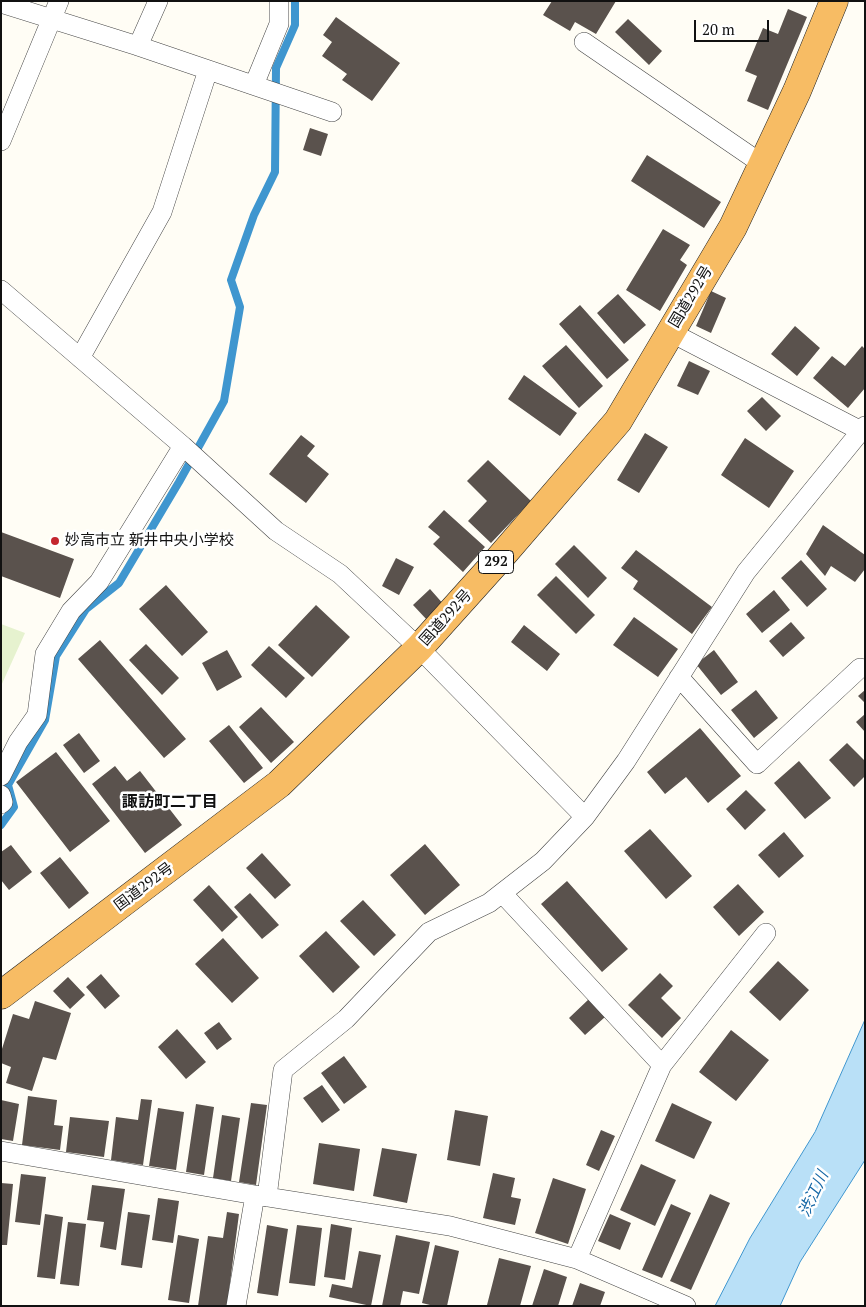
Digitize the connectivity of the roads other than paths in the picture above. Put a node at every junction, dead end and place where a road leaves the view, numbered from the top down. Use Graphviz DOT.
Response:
graph roads {
  1 [pos="60,1"];
  2 [pos="158,1"];
  3 [pos="279,1"];
  4 [pos="834,1"];
  5 [pos="1,3"];
  6 [pos="52,19"];
  7 [pos="584,42"];
  8 [pos="138,46"];
  9 [pos="208,70"];
  10 [pos="254,86"];
  11 [pos="332,112"];
  12 [pos="1,141"];
  13 [pos="762,164"];
  14 [pos="1,290"];
  15 [pos="670,332"];
  16 [pos="80,358"];
  17 [pos="863,429"];
  18 [pos="183,446"];
  19 [pos="419,648"];
  20 [pos="860,668"];
  21 [pos="679,677"];
  22 [pos="1,776"];
  23 [pos="1,795"];
  24 [pos="1,804"];
  25 [pos="585,817"];
  26 [pos="502,893"];
  27 [pos="766,934"];
  28 [pos="1,995"];
  29 [pos="662,1065"];
  30 [pos="1,1150"];
  31 [pos="261,1196"];
  32 [pos="576,1259"];
  33 [pos="236,1306"];
  34 [pos="686,1306"];
  1 -- 6 [label="street"];
  2 -- 8 [label="street"];
  3 -- 10 [label="street"];
  4 -- 13 [label="highway, 国道292号 / 292"];
  5 -- 6 [label="street"];
  6 -- 8 [label="street"];
  6 -- 12 [label="street"];
  7 -- 13 [label="street"];
  8 -- 9 [label="street"];
  9 -- 10 [label="street"];
  9 -- 16 [label="street"];
  10 -- 11 [label="street"];
  13 -- 15 [label="highway, 国道292号 / 292"];
  14 -- 16 [label="street"];
  15 -- 17 [label="street"];
  15 -- 19 [label="highway, 国道292号 / 292"];
  16 -- 18 [label="street"];
  17 -- 21 [label="street"];
  18 -- 19 [label="street"];
  18 -- 22 [label="street"];
  19 -- 25 [label="street"];
  19 -- 28 [label="highway, 国道292号 / 292"];
  20 -- 21 [label="street"];
  21 -- 25 [label="street"];
  23 -- 24 [label="street"];
  25 -- 26 [label="street"];
  26 -- 29 [label="street"];
  26 -- 31 [label="street"];
  27 -- 29 [label="street"];
  29 -- 32 [label="street"];
  30 -- 31 [label="street"];
  31 -- 32 [label="street"];
  31 -- 33 [label="street"];
  32 -- 34 [label="street"];
}
